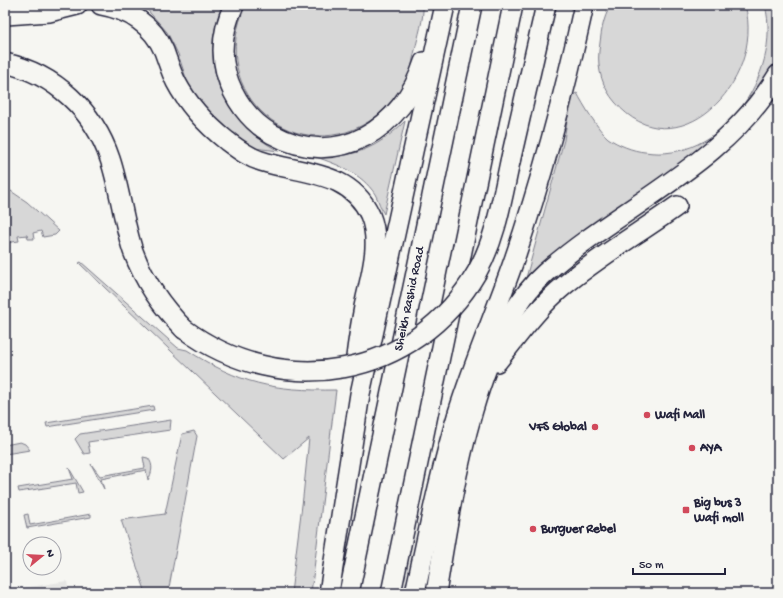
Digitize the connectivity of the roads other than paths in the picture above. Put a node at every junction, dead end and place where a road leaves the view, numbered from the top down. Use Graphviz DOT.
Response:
graph roads {
  1 [pos="36,5"];
  2 [pos="77,5"];
  3 [pos="101,5"];
  4 [pos="234,5"];
  5 [pos="445,5"];
  6 [pos="472,5"];
  7 [pos="513,5"];
  8 [pos="540,5"];
  9 [pos="546,5"];
  10 [pos="584,5"];
  11 [pos="5,15"];
  12 [pos="540,32"];
  13 [pos="5,63"];
  14 [pos="778,75"];
  15 [pos="677,206"];
  16 [pos="484,378"];
  17 [pos="354,434"];
  18 [pos="440,482"];
  19 [pos="329,593"];
  20 [pos="349,593"];
  21 [pos="391,593"];
  22 [pos="415,593"];
  23 [pos="425,593"];
  24 [pos="436,593"];
  1 -- 11 [label="highway"];
  2 -- 11 [label="highway"];
  3 -- 17 [label="highway"];
  4 -- 5 [label="highway"];
  5 -- 17 [label="highway"];
  6 -- 20 [label="highway, Sheikh Rashid Road"];
  7 -- 21 [label="highway"];
  8 -- 12 [label="highway"];
  9 -- 12 [label="highway"];
  10 -- 18 [label="highway"];
  12 -- 13 [label="highway, bridge"];
  14 -- 16 [label="highway"];
  15 -- 16 [label="highway"];
  16 -- 24 [label="highway"];
  17 -- 19 [label="highway"];
  18 -- 22 [label="highway"];
  18 -- 23 [label="highway"];
}
